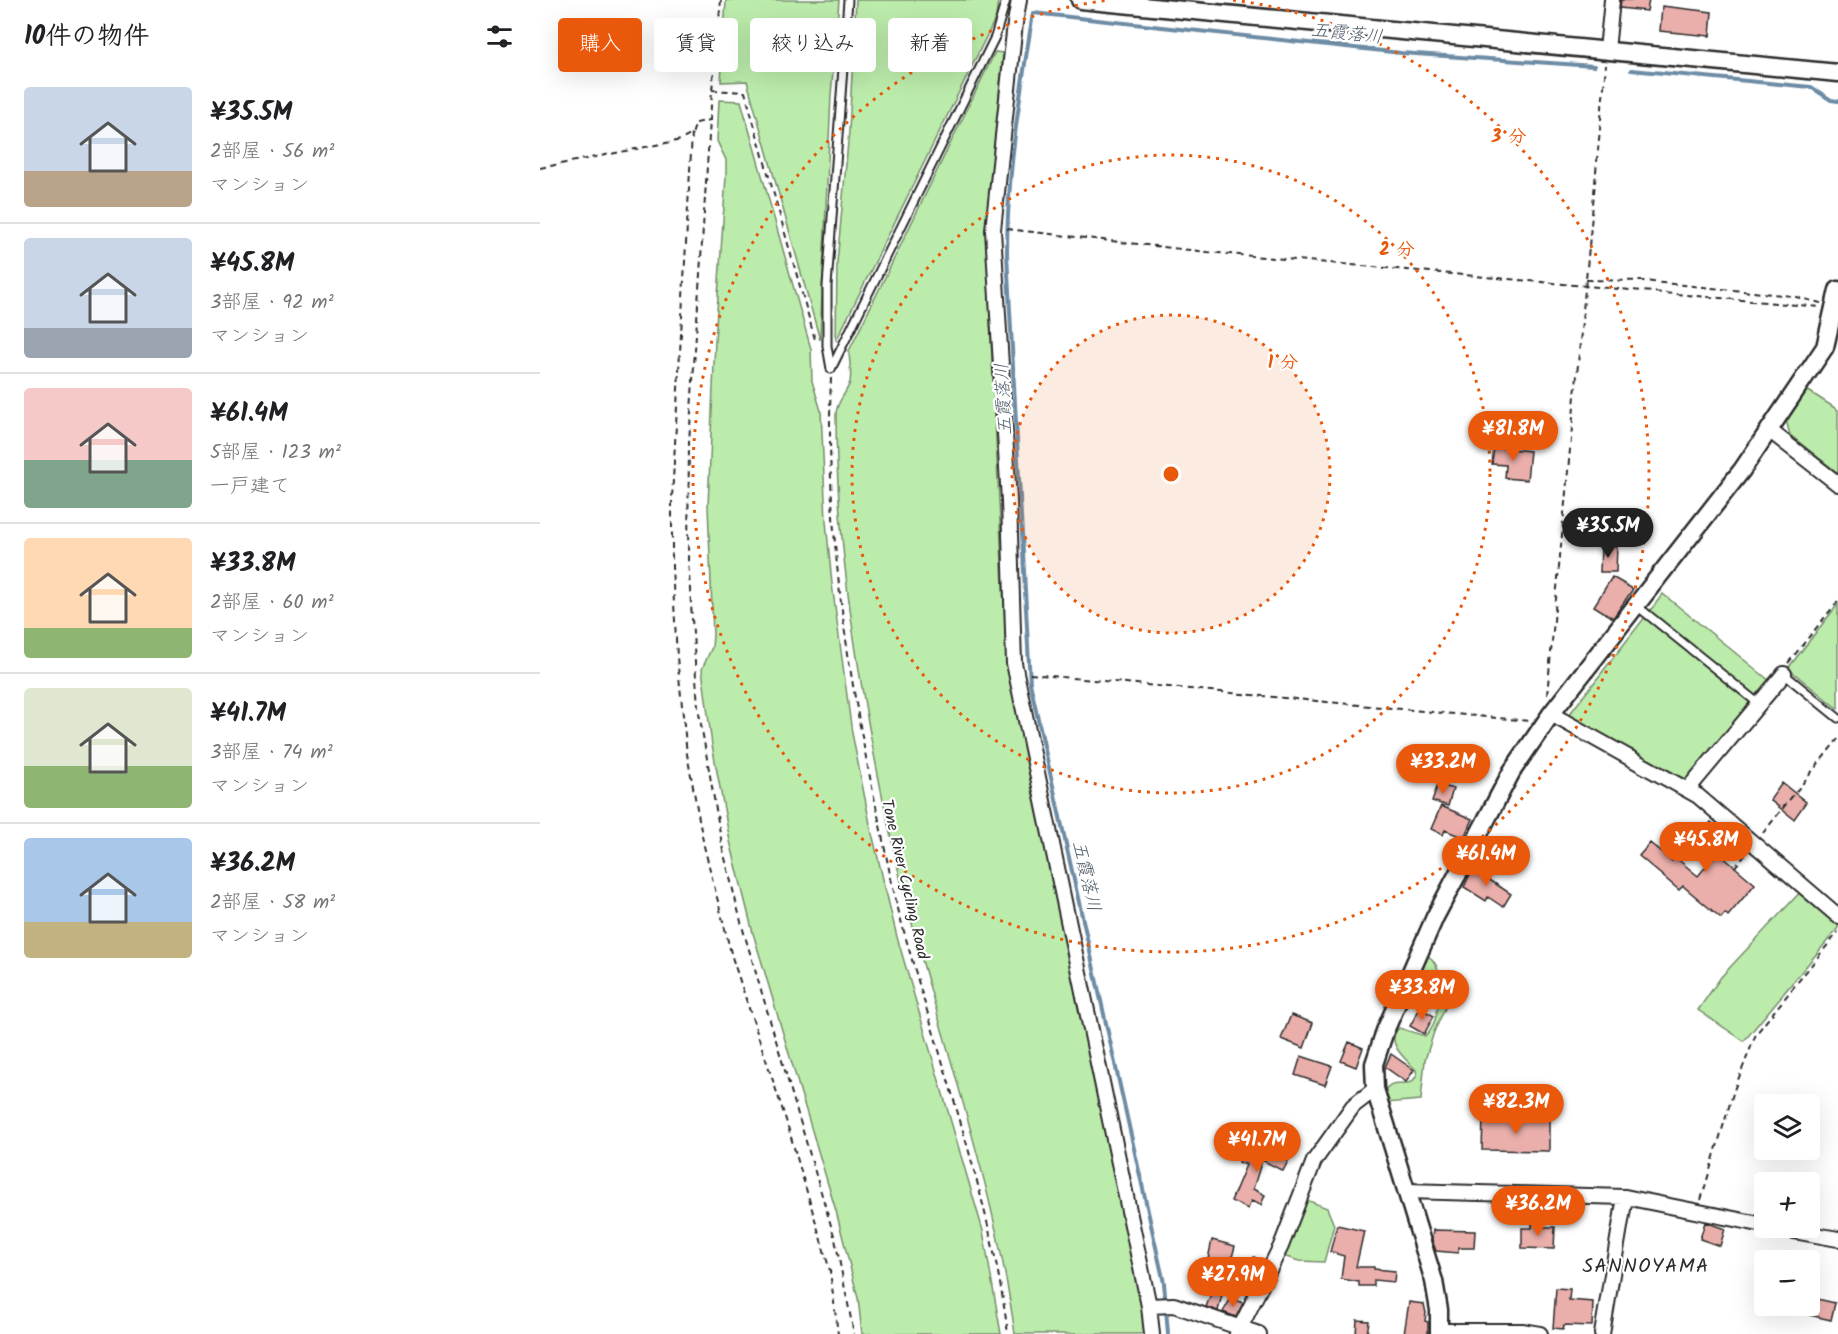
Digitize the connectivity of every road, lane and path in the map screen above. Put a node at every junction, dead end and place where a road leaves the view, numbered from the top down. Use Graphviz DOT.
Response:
graph roads {
  1 [pos="721,0"];
  2 [pos="848,0"];
  3 [pos="1006,0"];
  4 [pos="1019,0"];
  5 [pos="1080,0"];
  6 [pos="1612,0"];
  7 [pos="1607,50"];
  8 [pos="1838,73"];
  9 [pos="712,90"];
  10 [pos="710,120"];
  11 [pos="692,134"];
  12 [pos="540,168"];
  13 [pos="1013,229"];
  14 [pos="1586,280"];
  15 [pos="1585,286"];
  16 [pos="1838,290"];
  17 [pos="1834,308"];
  18 [pos="817,346"];
  19 [pos="831,369"];
  20 [pos="1769,430"];
  21 [pos="1838,484"];
  22 [pos="1838,601"];
  23 [pos="1636,605"];
  24 [pos="1038,673"];
  25 [pos="1784,674"];
  26 [pos="1759,704"];
  27 [pos="1551,714"];
  28 [pos="1838,717"];
  29 [pos="1838,739"];
  30 [pos="1688,789"];
  31 [pos="1754,843"];
  32 [pos="1735,867"];
  33 [pos="1838,916"];
  34 [pos="1838,932"];
  35 [pos="1375,1089"];
  36 [pos="1406,1191"];
  37 [pos="1625,1197"];
  38 [pos="1697,1213"];
  39 [pos="1754,1224"];
  40 [pos="1820,1236"];
  41 [pos="1838,1239"];
  42 [pos="1153,1306"];
  43 [pos="1239,1331"];
  44 [pos="1439,1333"];
  45 [pos="838,1334"];
  46 [pos="854,1334"];
  47 [pos="1008,1334"];
  48 [pos="1152,1334"];
  49 [pos="1259,1334"];
  50 [pos="1540,1334"];
  51 [pos="1602,1334"];
  1 -- 9 [label="path"];
  2 -- 19 [label="lane"];
  3 -- 19 [label="lane"];
  4 -- 42 [label="street"];
  5 -- 7 [label="street"];
  6 -- 7 [label="street"];
  7 -- 8 [label="street"];
  7 -- 14 [label="path"];
  9 -- 10 [label="path"];
  9 -- 18 [label="path"];
  10 -- 11 [label="path"];
  10 -- 46 [label="path"];
  11 -- 12 [label="path"];
  11 -- 45 [label="path"];
  13 -- 15 [label="path"];
  14 -- 15 [label="path"];
  14 -- 17 [label="path"];
  15 -- 17 [label="path"];
  15 -- 27 [label="path"];
  16 -- 17 [label="street"];
  17 -- 20 [label="street"];
  19 -- 47 [label="path, Tone River Cycling Road"];
  20 -- 21 [label="street"];
  20 -- 23 [label="street"];
  22 -- 25 [label="path"];
  23 -- 26 [label="lane"];
  23 -- 27 [label="street"];
  24 -- 27 [label="path"];
  25 -- 26 [label="street"];
  25 -- 28 [label="lane"];
  26 -- 30 [label="street"];
  27 -- 30 [label="street"];
  27 -- 35 [label="street"];
  29 -- 31 [label="path"];
  30 -- 31 [label="street"];
  31 -- 32 [label="path"];
  31 -- 33 [label="street"];
  34 -- 38 [label="path"];
  35 -- 36 [label="street"];
  35 -- 43 [label="street"];
  36 -- 37 [label="street"];
  36 -- 44 [label="street"];
  37 -- 38 [label="street"];
  37 -- 51 [label="street"];
  38 -- 39 [label="street"];
  40 -- 41 [label="street"];
  42 -- 43 [label="street"];
  42 -- 48 [label="street"];
  43 -- 49 [label="street"];
  44 -- 50 [label="street"];
}
